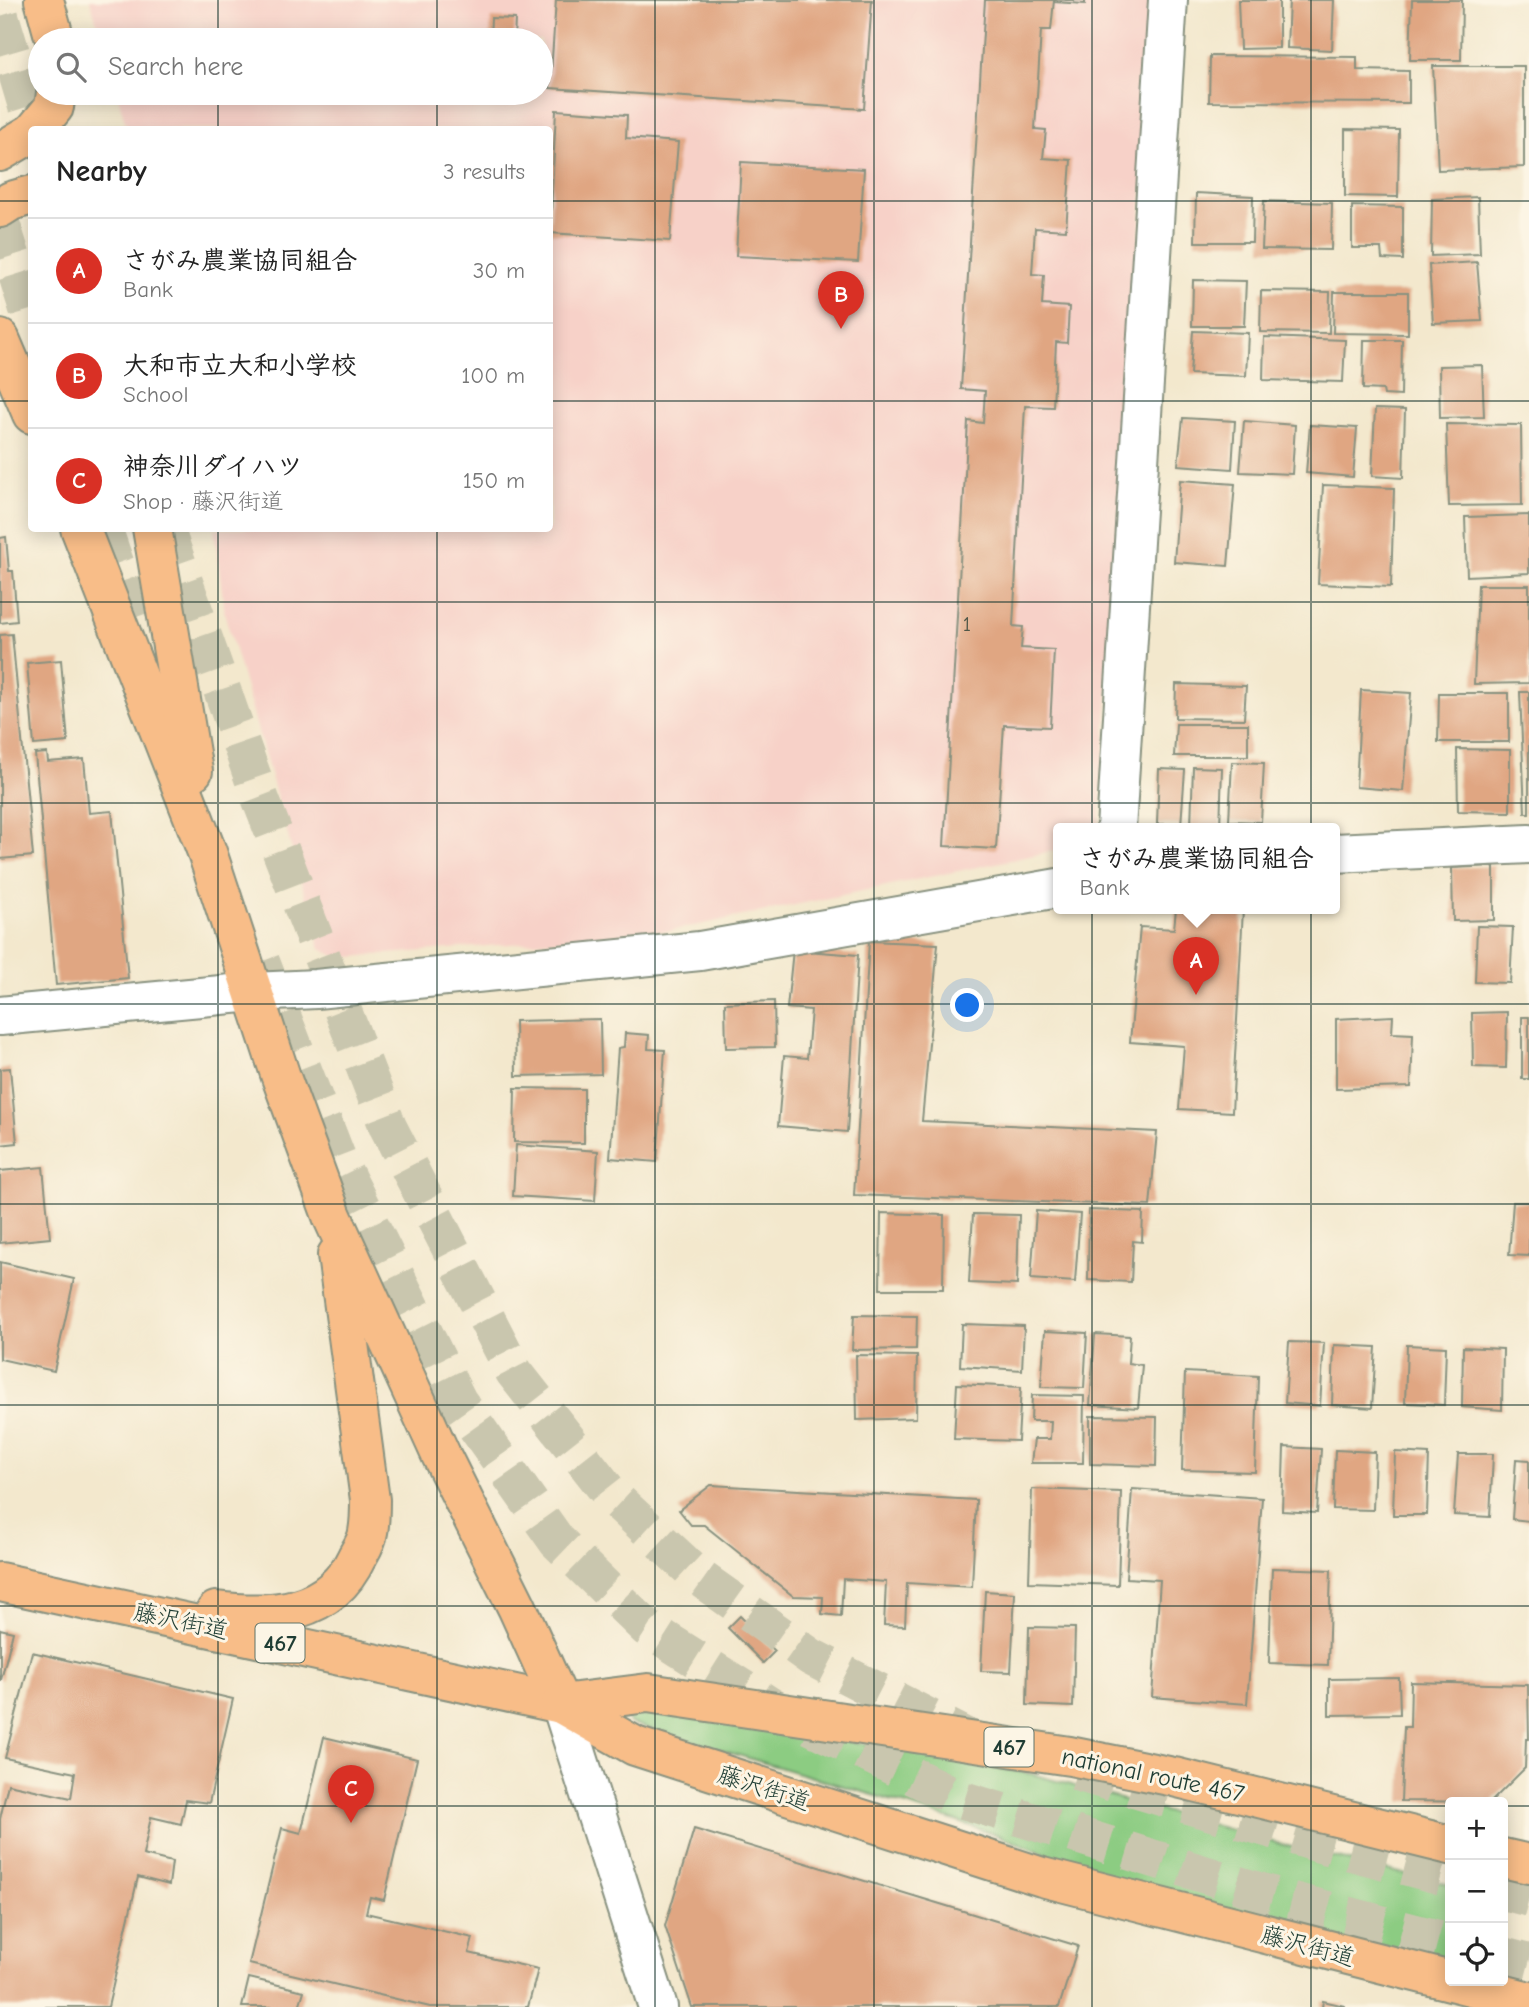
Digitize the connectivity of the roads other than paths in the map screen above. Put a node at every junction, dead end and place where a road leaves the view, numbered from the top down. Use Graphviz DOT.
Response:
graph roads {
  1 [pos="44,0"];
  2 [pos="1168,0"];
  3 [pos="52,28"];
  4 [pos="54,105"];
  5 [pos="71,105"];
  6 [pos="37,126"];
  7 [pos="75,126"];
  8 [pos="28,134"];
  9 [pos="0,152"];
  10 [pos="28,196"];
  11 [pos="0,208"];
  12 [pos="0,339"];
  13 [pos="28,405"];
  14 [pos="82,532"];
  15 [pos="153,532"];
  16 [pos="1116,823"];
  17 [pos="1529,844"];
  18 [pos="207,852"];
  19 [pos="1340,853"];
  20 [pos="1053,889"];
  21 [pos="253,992"];
  22 [pos="0,1016"];
  23 [pos="332,1216"];
  24 [pos="3,1583"];
  25 [pos="561,1704"];
  26 [pos="1445,1844"];
  27 [pos="1508,1859"];
  28 [pos="1529,1864"];
  29 [pos="1529,2001"];
  30 [pos="659,2007"];
  1 -- 3 [label="highway"];
  2 -- 16 [label="street"];
  4 -- 6 [label="highway"];
  5 -- 7 [label="highway"];
  8 -- 9 [label="highway"];
  10 -- 11 [label="highway"];
  12 -- 13 [label="highway"];
  14 -- 18 [label="highway"];
  15 -- 18 [label="highway"];
  17 -- 19 [label="street"];
  18 -- 21 [label="highway"];
  20 -- 21 [label="street"];
  21 -- 22 [label="street"];
  21 -- 23 [label="highway"];
  23 -- 24 [label="highway"];
  23 -- 25 [label="highway"];
  24 -- 25 [label="highway, 藤沢街道 / 467"];
  25 -- 26 [label="highway, national route 467 / 467"];
  25 -- 29 [label="highway, 藤沢街道 / 467"];
  25 -- 30 [label="street"];
  27 -- 28 [label="highway"];
}
